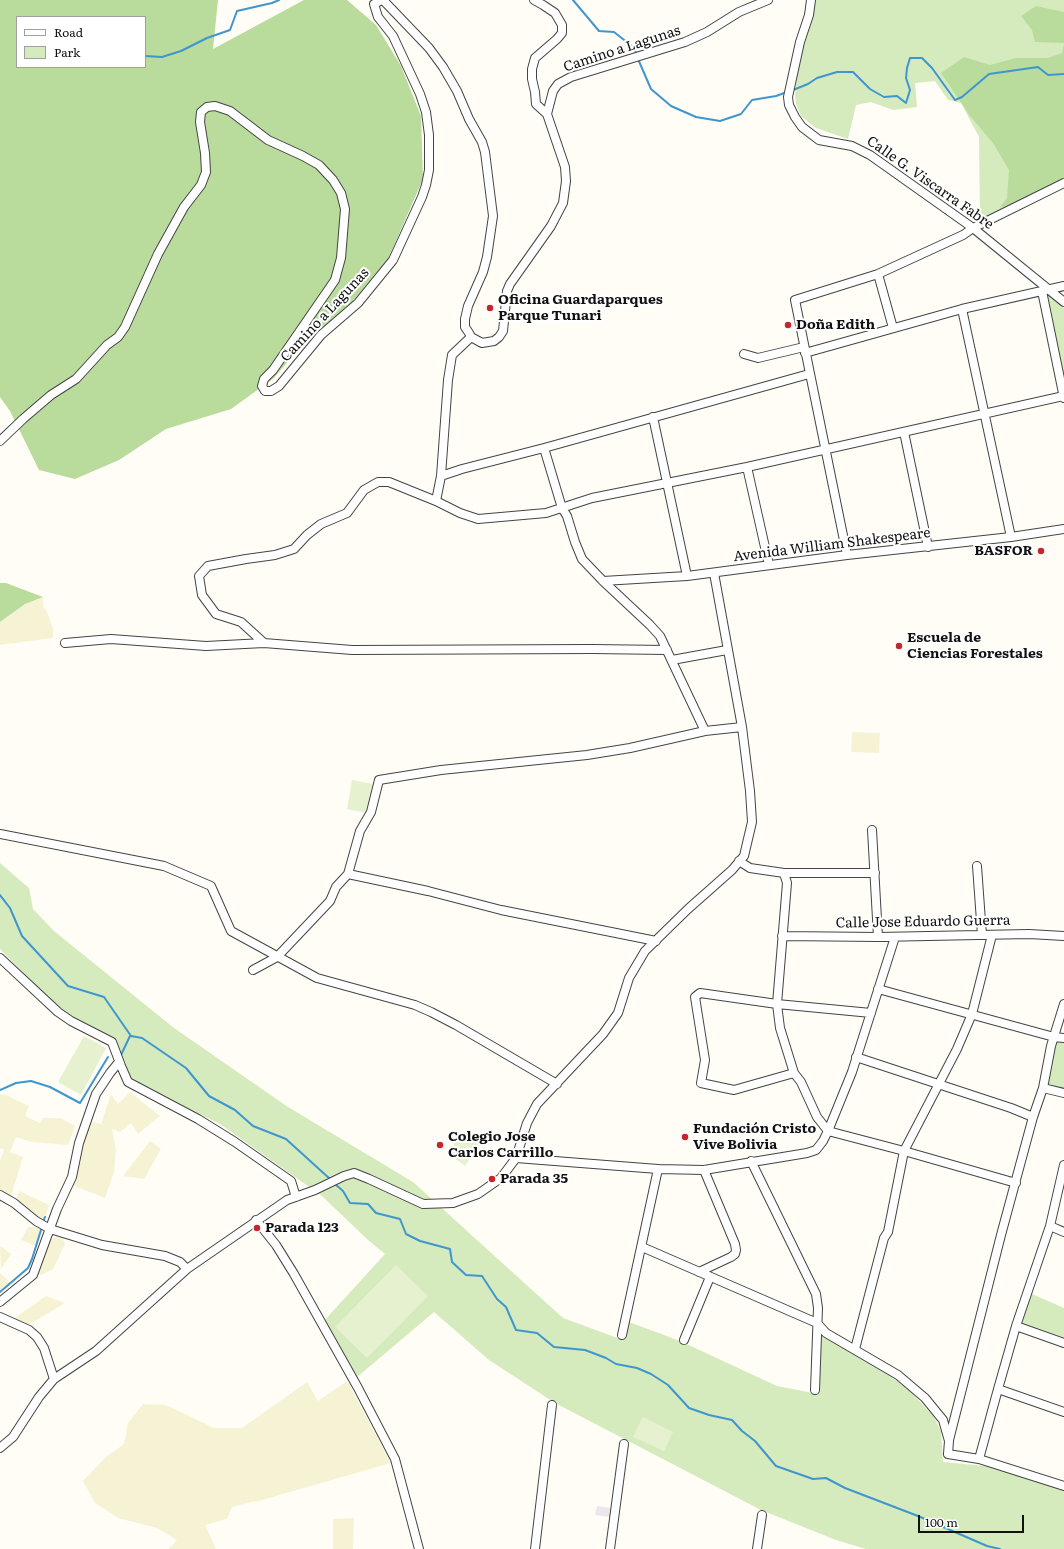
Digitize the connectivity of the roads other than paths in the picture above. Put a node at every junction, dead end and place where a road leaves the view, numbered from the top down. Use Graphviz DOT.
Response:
graph roads {
  1 [pos="382,0"];
  2 [pos="534,0"];
  3 [pos="768,0"];
  4 [pos="811,0"];
  5 [pos="547,114"];
  6 [pos="1064,184"];
  7 [pos="973,228"];
  8 [pos="878,274"];
  9 [pos="1064,286"];
  10 [pos="1046,290"];
  11 [pos="1064,302"];
  12 [pos="962,309"];
  13 [pos="893,328"];
  14 [pos="471,337"];
  15 [pos="804,350"];
  16 [pos="744,354"];
  17 [pos="810,374"];
  18 [pos="1064,397"];
  19 [pos="984,413"];
  20 [pos="653,417"];
  21 [pos="904,432"];
  22 [pos="0,441"];
  23 [pos="544,448"];
  24 [pos="825,449"];
  25 [pos="747,466"];
  26 [pos="441,476"];
  27 [pos="666,483"];
  28 [pos="436,501"];
  29 [pos="562,508"];
  30 [pos="1064,529"];
  31 [pos="1011,537"];
  32 [pos="928,547"];
  33 [pos="847,555"];
  34 [pos="769,565"];
  35 [pos="714,573"];
  36 [pos="687,576"];
  37 [pos="603,581"];
  38 [pos="65,643"];
  39 [pos="264,643"];
  40 [pos="667,650"];
  41 [pos="727,650"];
  42 [pos="672,660"];
  43 [pos="742,728"];
  44 [pos="705,731"];
  45 [pos="872,830"];
  46 [pos="0,834"];
  47 [pos="739,861"];
  48 [pos="977,866"];
  49 [pos="784,873"];
  50 [pos="875,873"];
  51 [pos="348,874"];
  52 [pos="982,935"];
  53 [pos="992,935"];
  54 [pos="782,936"];
  55 [pos="895,936"];
  56 [pos="1064,936"];
  57 [pos="878,937"];
  58 [pos="656,941"];
  59 [pos="277,957"];
  60 [pos="0,958"];
  61 [pos="253,970"];
  62 [pos="878,988"];
  63 [pos="777,1004"];
  64 [pos="1064,1004"];
  65 [pos="871,1013"];
  66 [pos="972,1014"];
  67 [pos="1054,1037"];
  68 [pos="1064,1038"];
  69 [pos="856,1057"];
  70 [pos="119,1062"];
  71 [pos="794,1073"];
  72 [pos="557,1084"];
  73 [pos="939,1084"];
  74 [pos="1043,1088"];
  75 [pos="1064,1093"];
  76 [pos="1033,1117"];
  77 [pos="828,1131"];
  78 [pos="904,1151"];
  79 [pos="516,1158"];
  80 [pos="751,1161"];
  81 [pos="1064,1165"];
  82 [pos="658,1169"];
  83 [pos="704,1170"];
  84 [pos="1016,1183"];
  85 [pos="0,1194"];
  86 [pos="296,1197"];
  87 [pos="256,1220"];
  88 [pos="1050,1226"];
  89 [pos="50,1229"];
  90 [pos="1064,1232"];
  91 [pos="642,1247"];
  92 [pos="187,1269"];
  93 [pos="699,1272"];
  94 [pos="710,1277"];
  95 [pos="0,1302"];
  96 [pos="0,1317"];
  97 [pos="817,1323"];
  98 [pos="1016,1326"];
  99 [pos="622,1335"];
  100 [pos="684,1340"];
  101 [pos="1064,1342"];
  102 [pos="855,1349"];
  103 [pos="54,1379"];
  104 [pos="998,1389"];
  105 [pos="815,1390"];
  106 [pos="552,1405"];
  107 [pos="1064,1412"];
  108 [pos="948,1441"];
  109 [pos="624,1444"];
  110 [pos="0,1448"];
  111 [pos="978,1459"];
  112 [pos="1064,1486"];
  113 [pos="762,1515"];
  114 [pos="419,1549"];
  115 [pos="535,1549"];
  116 [pos="610,1549"];
  117 [pos="757,1549"];
  1 -- 14 [label="street, Camino a Lagunas"];
  1 -- 22 [label="street, Camino a Lagunas"];
  2 -- 5 [label="street"];
  3 -- 5 [label="street, Camino a Lagunas"];
  4 -- 7 [label="street, Calle G. Viscarra Fabre"];
  5 -- 14 [label="street"];
  6 -- 7 [label="street"];
  7 -- 8 [label="street"];
  7 -- 10 [label="street, Calle G. Viscarra Fabre"];
  8 -- 13 [label="street"];
  8 -- 15 [label="street"];
  9 -- 10 [label="street"];
  10 -- 11 [label="street, Calle G. Viscarra Fabre"];
  10 -- 12 [label="street"];
  10 -- 18 [label="street"];
  12 -- 13 [label="street"];
  12 -- 19 [label="street"];
  13 -- 15 [label="street"];
  14 -- 26 [label="street"];
  15 -- 16 [label="street"];
  15 -- 17 [label="street"];
  17 -- 20 [label="street"];
  17 -- 24 [label="street"];
  18 -- 19 [label="street"];
  19 -- 21 [label="street"];
  19 -- 31 [label="street"];
  20 -- 23 [label="street"];
  20 -- 27 [label="street"];
  21 -- 24 [label="street"];
  21 -- 32 [label="street"];
  23 -- 26 [label="street"];
  23 -- 29 [label="street"];
  24 -- 25 [label="street"];
  24 -- 33 [label="street"];
  25 -- 27 [label="street"];
  25 -- 34 [label="street"];
  26 -- 28 [label="street"];
  27 -- 29 [label="street"];
  27 -- 36 [label="street"];
  28 -- 29 [label="street"];
  28 -- 39 [label="street"];
  29 -- 37 [label="street"];
  30 -- 31 [label="street, Avenida William Shakespeare"];
  31 -- 32 [label="street, Avenida William Shakespeare"];
  32 -- 33 [label="street, Avenida William Shakespeare"];
  33 -- 34 [label="street, Avenida William Shakespeare"];
  34 -- 35 [label="street, Avenida William Shakespeare"];
  35 -- 36 [label="street, Avenida William Shakespeare"];
  35 -- 41 [label="street"];
  36 -- 37 [label="street, Avenida William Shakespeare"];
  37 -- 40 [label="street"];
  38 -- 39 [label="street"];
  39 -- 40 [label="street"];
  40 -- 42 [label="street"];
  41 -- 42 [label="street"];
  41 -- 43 [label="street"];
  42 -- 44 [label="street"];
  43 -- 44 [label="street"];
  43 -- 47 [label="street"];
  44 -- 51 [label="street"];
  45 -- 50 [label="street"];
  46 -- 59 [label="street"];
  47 -- 49 [label="street"];
  47 -- 58 [label="street"];
  48 -- 52 [label="street"];
  49 -- 50 [label="street"];
  49 -- 54 [label="street"];
  50 -- 57 [label="street"];
  51 -- 58 [label="street"];
  51 -- 59 [label="street"];
  52 -- 53 [label="street, Calle Jose Eduardo Guerra"];
  52 -- 55 [label="street, Calle Jose Eduardo Guerra"];
  53 -- 56 [label="street, Calle Jose Eduardo Guerra"];
  53 -- 66 [label="street"];
  54 -- 57 [label="street, Calle Jose Eduardo Guerra"];
  54 -- 63 [label="street"];
  55 -- 57 [label="street, Calle Jose Eduardo Guerra"];
  55 -- 62 [label="street"];
  58 -- 72 [label="street"];
  59 -- 61 [label="street"];
  59 -- 72 [label="street"];
  60 -- 70 [label="street"];
  62 -- 65 [label="street"];
  62 -- 66 [label="street"];
  63 -- 65 [label="street"];
  63 -- 71 [label="street"];
  63 -- 71 [label="street"];
  64 -- 67 [label="street"];
  65 -- 69 [label="street"];
  66 -- 67 [label="street"];
  66 -- 73 [label="street"];
  67 -- 68 [label="street"];
  67 -- 74 [label="street"];
  69 -- 73 [label="street"];
  69 -- 77 [label="street"];
  70 -- 86 [label="street"];
  70 -- 89 [label="street"];
  71 -- 77 [label="street"];
  72 -- 79 [label="street"];
  73 -- 76 [label="street"];
  73 -- 78 [label="street"];
  74 -- 75 [label="street"];
  74 -- 76 [label="street"];
  76 -- 84 [label="street"];
  77 -- 78 [label="street"];
  77 -- 80 [label="street"];
  78 -- 84 [label="street"];
  78 -- 102 [label="street"];
  79 -- 82 [label="street"];
  79 -- 86 [label="street"];
  80 -- 83 [label="street"];
  80 -- 97 [label="street"];
  81 -- 88 [label="street"];
  82 -- 83 [label="street"];
  82 -- 91 [label="street"];
  83 -- 93 [label="street"];
  84 -- 108 [label="street"];
  85 -- 89 [label="street"];
  86 -- 87 [label="street"];
  87 -- 92 [label="street"];
  87 -- 114 [label="street"];
  88 -- 90 [label="street"];
  88 -- 98 [label="street"];
  89 -- 92 [label="street"];
  89 -- 95 [label="street"];
  91 -- 93 [label="street"];
  91 -- 99 [label="street"];
  92 -- 103 [label="street"];
  93 -- 94 [label="street"];
  94 -- 97 [label="street"];
  94 -- 100 [label="street"];
  96 -- 103 [label="street"];
  97 -- 102 [label="street"];
  97 -- 105 [label="street"];
  98 -- 101 [label="street"];
  98 -- 104 [label="street"];
  102 -- 108 [label="street"];
  103 -- 110 [label="street"];
  104 -- 107 [label="street"];
  104 -- 111 [label="street"];
  106 -- 115 [label="street"];
  108 -- 111 [label="street"];
  109 -- 116 [label="street"];
  111 -- 112 [label="street"];
  113 -- 117 [label="street"];
}
